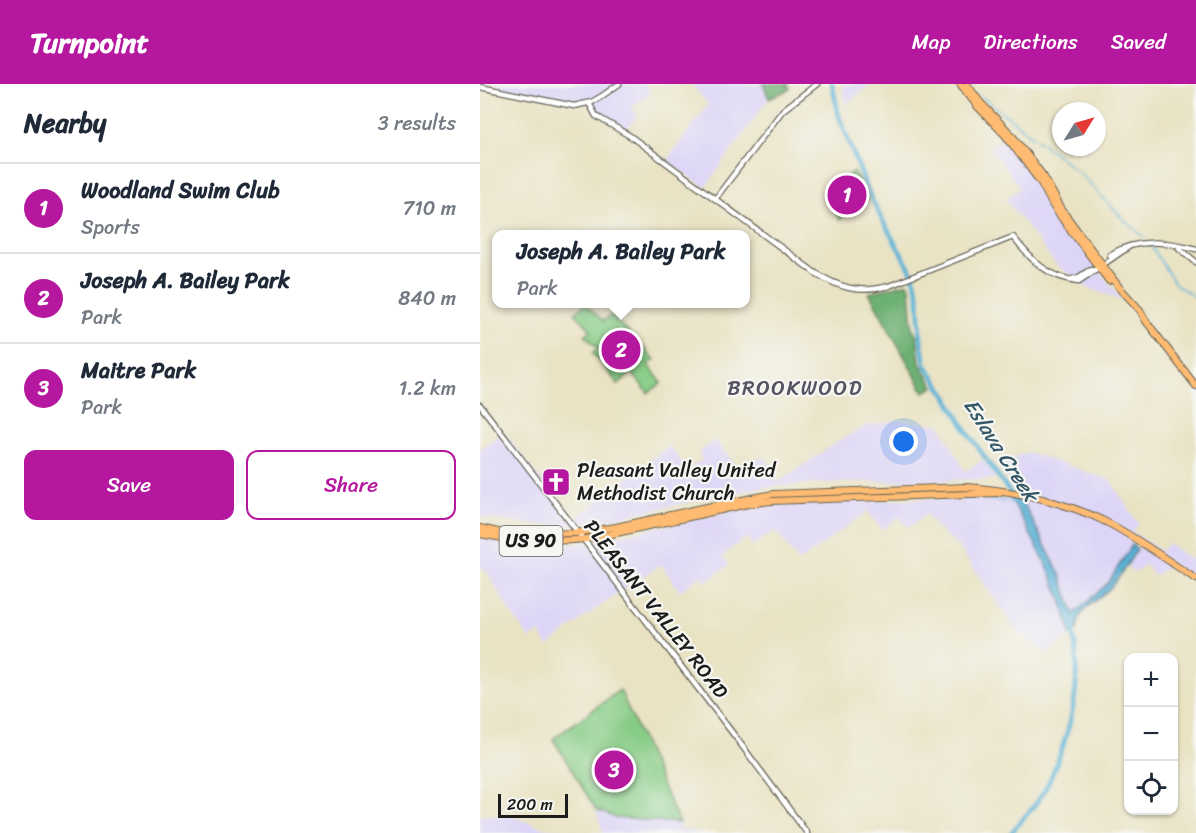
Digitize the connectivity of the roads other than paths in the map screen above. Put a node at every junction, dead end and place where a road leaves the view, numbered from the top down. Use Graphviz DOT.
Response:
graph roads {
  1 [pos="619,84"];
  2 [pos="817,84"];
  3 [pos="960,84"];
  4 [pos="967,84"];
  5 [pos="480,87"];
  6 [pos="597,100"];
  7 [pos="589,103"];
  8 [pos="580,106"];
  9 [pos="594,114"];
  10 [pos="715,199"];
  11 [pos="1174,245"];
  12 [pos="1196,249"];
  13 [pos="1196,262"];
  14 [pos="1099,265"];
  15 [pos="1196,386"];
  16 [pos="480,405"];
  17 [pos="1003,492"];
  18 [pos="480,528"];
  19 [pos="578,533"];
  20 [pos="480,534"];
  21 [pos="583,539"];
  22 [pos="1196,579"];
  23 [pos="807,833"];
  1 -- 6 [label="street"];
  2 -- 10 [label="street"];
  3 -- 14 [label="main road"];
  4 -- 14 [label="main road"];
  5 -- 8 [label="street"];
  6 -- 7 [label="street"];
  6 -- 9 [label="street"];
  7 -- 8 [label="street"];
  7 -- 9 [label="street"];
  8 -- 9 [label="street"];
  9 -- 10 [label="street"];
  10 -- 14 [label="street"];
  11 -- 12 [label="street"];
  11 -- 13 [label="street"];
  11 -- 14 [label="street"];
  14 -- 15 [label="main road"];
  16 -- 19 [label="street, PLEASANT VALLEY ROAD"];
  17 -- 19 [label="main road, US 90"];
  17 -- 21 [label="main road, US 90"];
  17 -- 22 [label="main road, US 90"];
  18 -- 19 [label="main road, US 90"];
  19 -- 21 [label="street, PLEASANT VALLEY ROAD"];
  20 -- 21 [label="main road, US 90"];
  21 -- 23 [label="street, PLEASANT VALLEY ROAD"];
}
